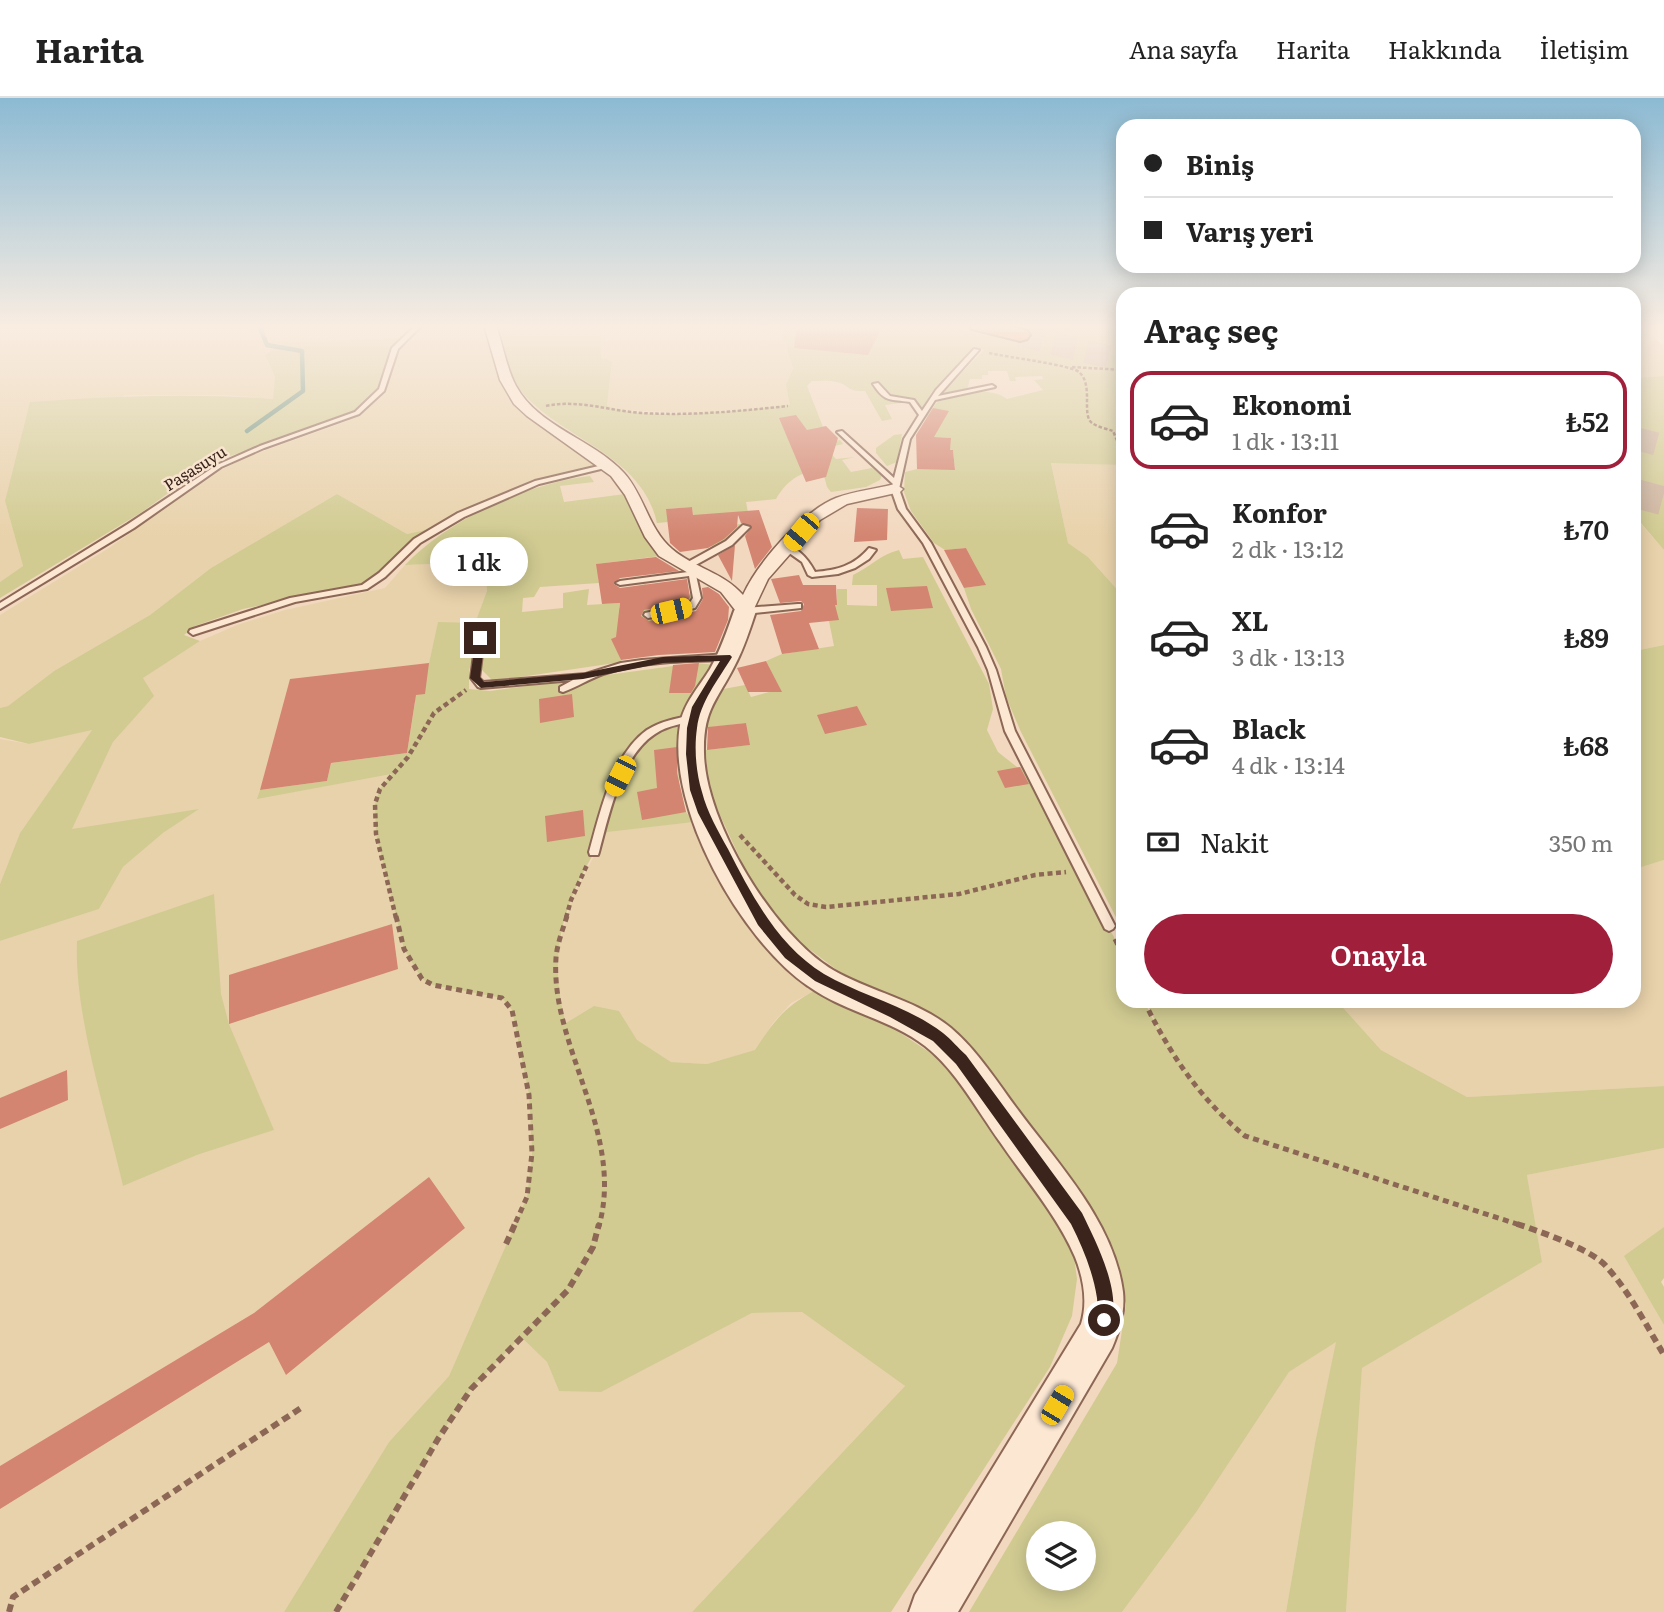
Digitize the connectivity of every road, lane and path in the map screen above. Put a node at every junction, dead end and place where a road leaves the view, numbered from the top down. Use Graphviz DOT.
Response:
graph roads {
  1 [pos="376,396"];
  2 [pos="518,396"];
  3 [pos="883,396"];
  4 [pos="935,396"];
  5 [pos="949,396"];
  6 [pos="1088,396"];
  7 [pos="932,399"];
  8 [pos="788,406"];
  9 [pos="533,413"];
  10 [pos="922,415"];
  11 [pos="839,432"];
  12 [pos="1116,438"];
  13 [pos="607,466"];
  14 [pos="896,486"];
  15 [pos="746,527"];
  16 [pos="788,548"];
  17 [pos="872,550"];
  18 [pos="695,570"];
  19 [pos="620,583"];
  20 [pos="798,606"];
  21 [pos="0,607"];
  22 [pos="745,611"];
  23 [pos="648,615"];
  24 [pos="193,632"];
  25 [pos="480,638"];
  26 [pos="727,657"];
  27 [pos="583,676"];
  28 [pos="479,682"];
  29 [pos="563,689"];
  30 [pos="694,718"];
  31 [pos="714,836"];
  32 [pos="594,852"];
  33 [pos="1080,871"];
  34 [pos="1109,926"];
  35 [pos="1148,1008"];
  36 [pos="506,1244"];
  37 [pos="1664,1355"];
  38 [pos="304,1406"];
  39 [pos="9,1612"];
  40 [pos="336,1612"];
  41 [pos="932,1612"];
  1 -- 21 [label="lane, Paşasuyu"];
  2 -- 9 [label="street"];
  3 -- 10 [label="lane"];
  4 -- 7 [label="lane"];
  5 -- 7 [label="lane"];
  6 -- 12 [label="path"];
  7 -- 10 [label="lane"];
  8 -- 9 [label="path"];
  9 -- 13 [label="street"];
  10 -- 14 [label="lane"];
  11 -- 14 [label="lane"];
  13 -- 18 [label="street"];
  13 -- 24 [label="lane"];
  14 -- 16 [label="street"];
  14 -- 33 [label="lane"];
  15 -- 18 [label="lane"];
  16 -- 17 [label="lane"];
  16 -- 22 [label="street"];
  18 -- 19 [label="lane"];
  18 -- 22 [label="street"];
  18 -- 23 [label="lane"];
  20 -- 22 [label="lane"];
  22 -- 26 [label="street"];
  25 -- 28 [label="lane"];
  26 -- 27 [label="lane"];
  26 -- 30 [label="street"];
  27 -- 28 [label="lane"];
  27 -- 29 [label="lane"];
  28 -- 36 [label="path"];
  30 -- 31 [label="street"];
  30 -- 32 [label="lane"];
  31 -- 33 [label="path"];
  31 -- 41 [label="street"];
  32 -- 40 [label="path"];
  33 -- 34 [label="lane"];
  35 -- 37 [label="path"];
  38 -- 39 [label="path"];
}
